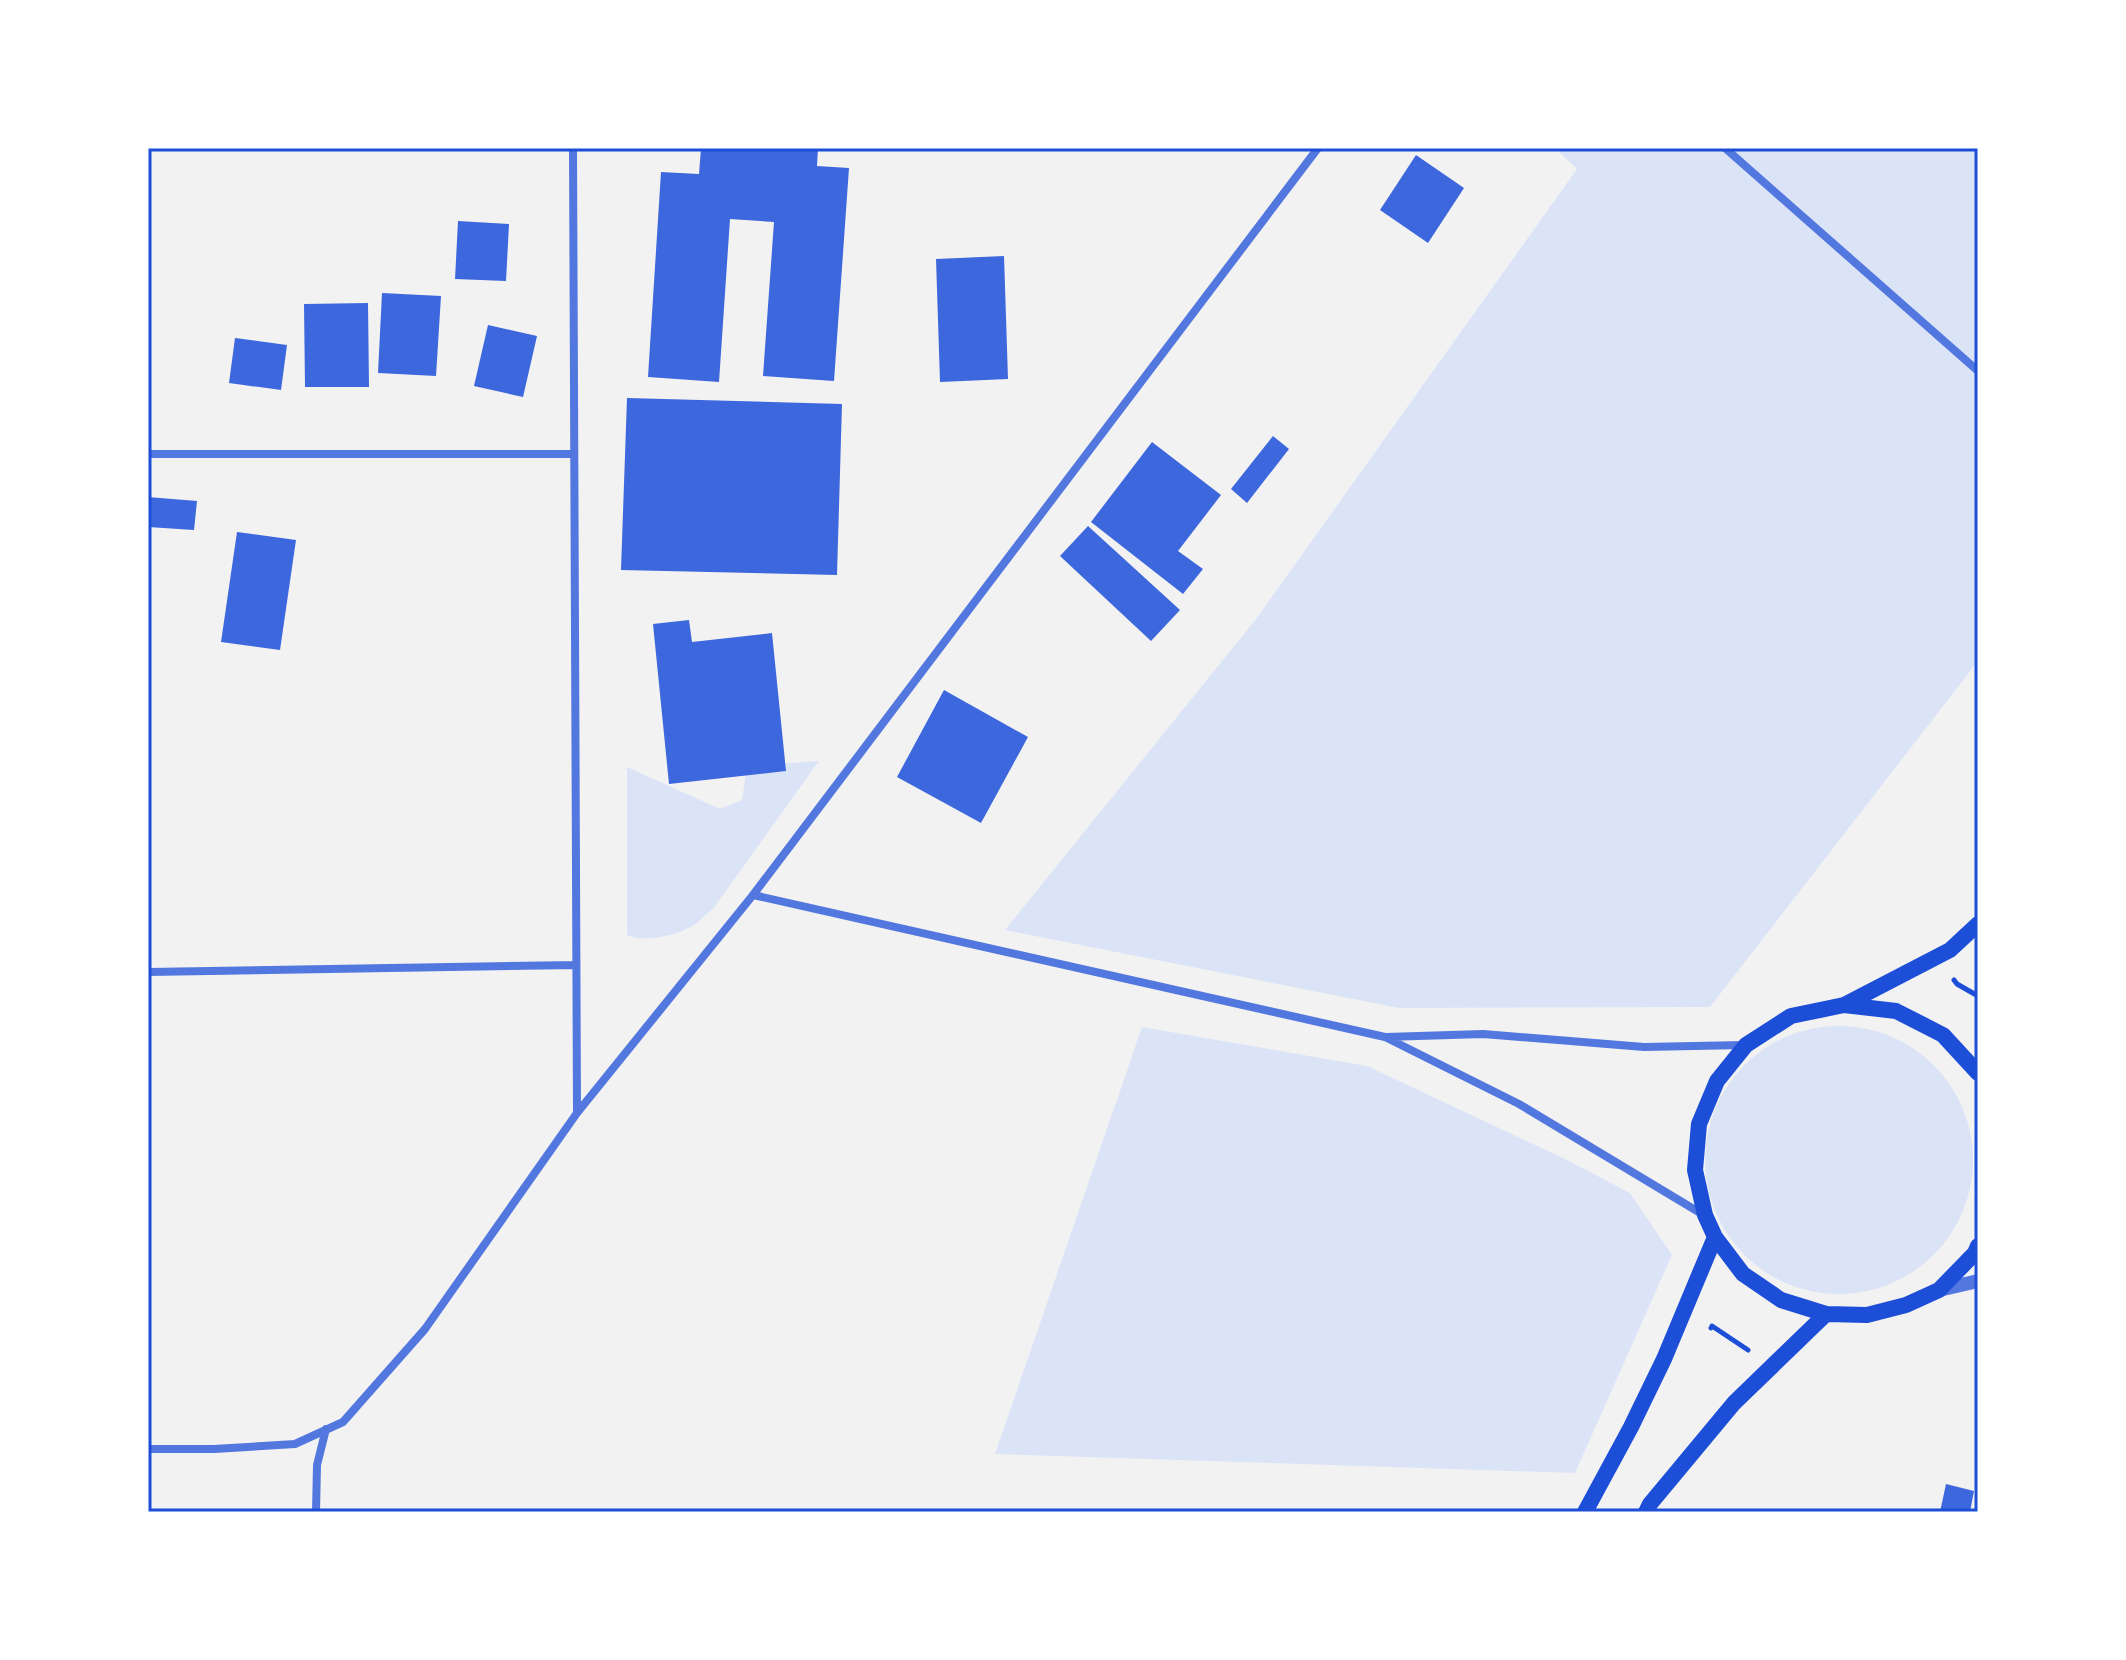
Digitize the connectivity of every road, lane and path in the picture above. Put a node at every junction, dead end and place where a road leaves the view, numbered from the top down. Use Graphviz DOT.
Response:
graph roads {
  1 [pos="573,148"];
  2 [pos="1318,148"];
  3 [pos="1725,148"];
  4 [pos="1978,371"];
  5 [pos="148,454"];
  6 [pos="574,454"];
  7 [pos="753,895"];
  8 [pos="1978,924"];
  9 [pos="576,965"];
  10 [pos="148,972"];
  11 [pos="1844,1005"];
  12 [pos="1385,1037"];
  13 [pos="1746,1045"];
  14 [pos="1978,1073"];
  15 [pos="577,1113"];
  16 [pos="1705,1215"];
  17 [pos="1715,1237"];
  18 [pos="1978,1246"];
  19 [pos="1978,1281"];
  20 [pos="1939,1290"];
  21 [pos="1826,1314"];
  22 [pos="1706,1339"];
  23 [pos="1771,1367"];
  24 [pos="326,1429"];
  25 [pos="148,1449"];
  26 [pos="316,1512"];
  27 [pos="1585,1512"];
  28 [pos="1646,1512"];
  1 -- 6 [label="street"];
  2 -- 7 [label="street"];
  3 -- 4 [label="street"];
  5 -- 6 [label="street"];
  6 -- 9 [label="street"];
  7 -- 12 [label="street"];
  7 -- 15 [label="street"];
  8 -- 11 [label="main road"];
  9 -- 10 [label="street"];
  9 -- 15 [label="street"];
  11 -- 13 [label="main road"];
  11 -- 14 [label="main road"];
  12 -- 13 [label="street"];
  12 -- 16 [label="street"];
  13 -- 16 [label="main road"];
  15 -- 24 [label="street"];
  16 -- 17 [label="main road"];
  17 -- 21 [label="main road"];
  17 -- 27 [label="main road"];
  18 -- 20 [label="main road"];
  19 -- 20 [label="street"];
  20 -- 21 [label="main road"];
  21 -- 23 [label="main road"];
  22 -- 23 [label="path"];
  23 -- 28 [label="main road"];
  24 -- 25 [label="street"];
  24 -- 26 [label="street"];
}
